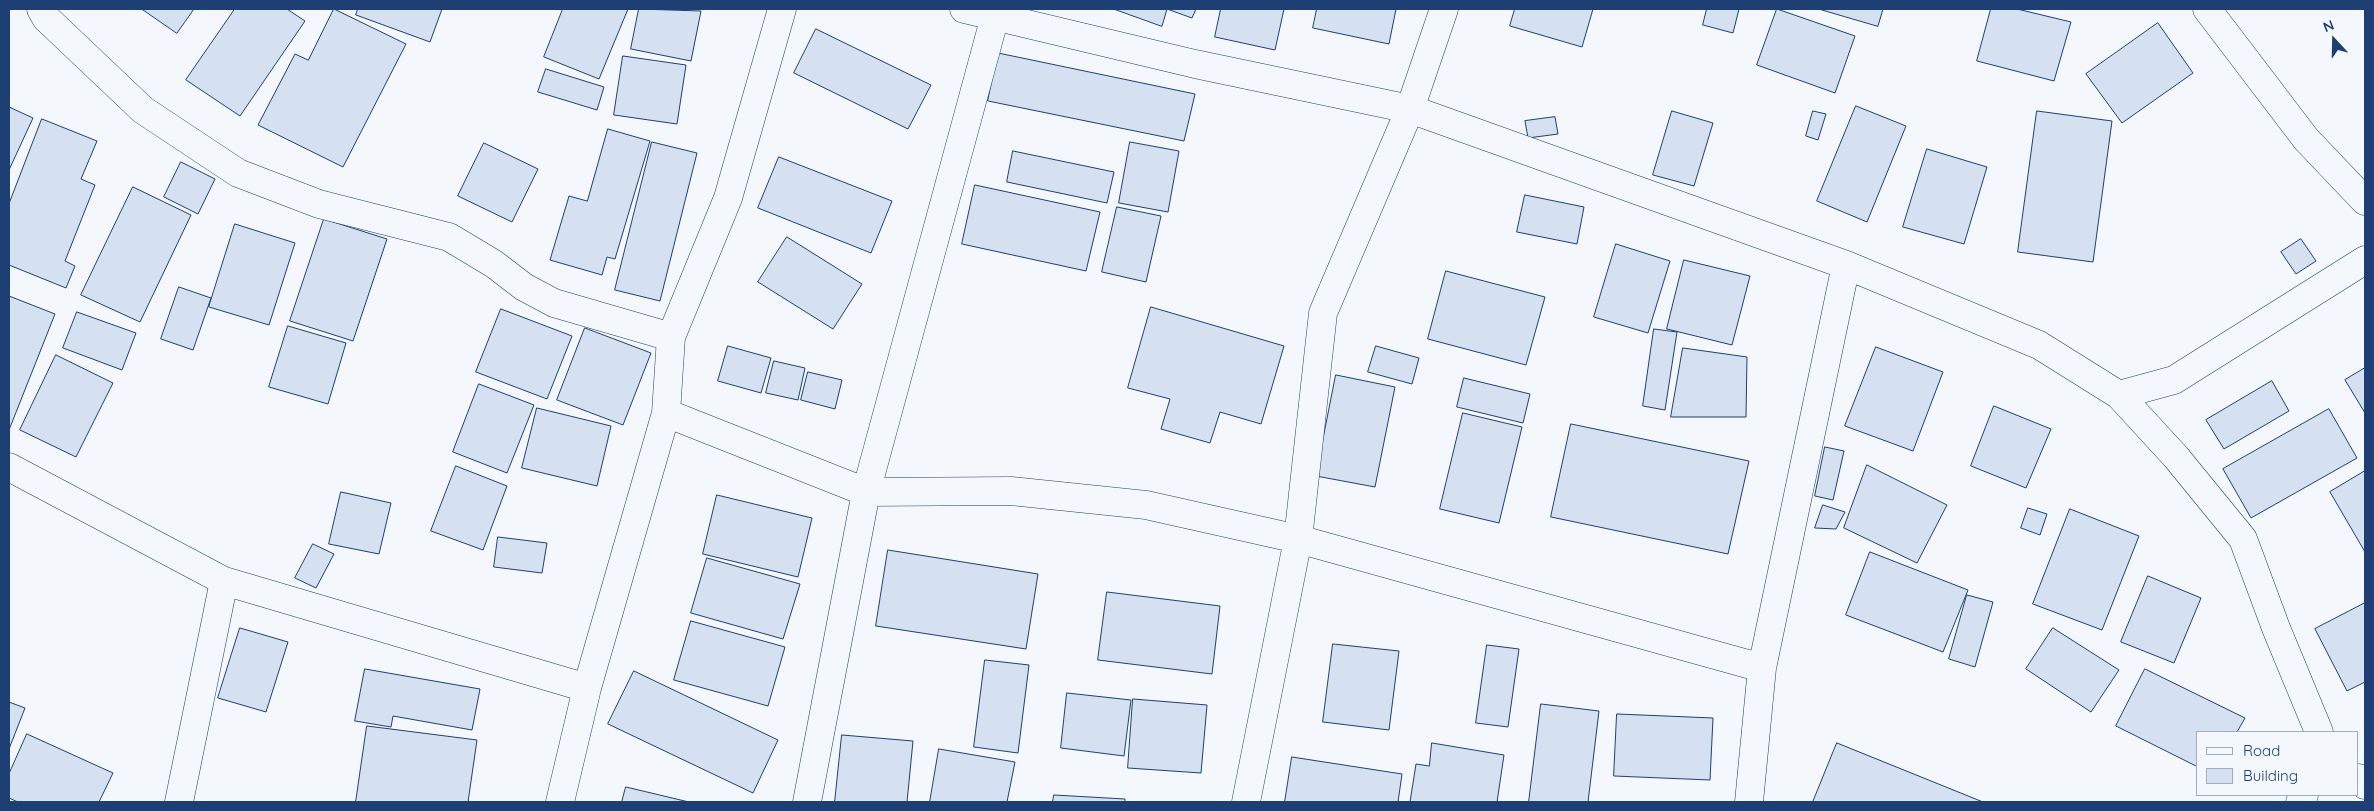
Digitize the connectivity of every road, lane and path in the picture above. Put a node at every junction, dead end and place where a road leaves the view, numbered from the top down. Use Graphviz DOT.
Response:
graph roads {
  1 [pos="41,9"];
  2 [pos="782,9"];
  3 [pos="964,9"];
  4 [pos="1444,9"];
  5 [pos="2207,9"];
  6 [pos="997,12"];
  7 [pos="1410,109"];
  8 [pos="2365,201"];
  9 [pos="2365,260"];
  10 [pos="1846,265"];
  11 [pos="671,337"];
  12 [pos="2119,395"];
  13 [pos="666,413"];
  14 [pos="9,467"];
  15 [pos="866,492"];
  16 [pos="1298,539"];
  17 [pos="224,581"];
  18 [pos="1762,668"];
  19 [pos="587,688"];
  20 [pos="2319,731"];
  21 [pos="179,802"];
  22 [pos="560,802"];
  23 [pos="807,802"];
  24 [pos="1246,802"];
  25 [pos="1749,802"];
  1 -- 11 [label="street"];
  2 -- 11 [label="street"];
  3 -- 6 [label="street"];
  4 -- 7 [label="street"];
  5 -- 8 [label="street"];
  6 -- 7 [label="street"];
  6 -- 15 [label="street"];
  7 -- 10 [label="street"];
  7 -- 16 [label="street"];
  9 -- 12 [label="street"];
  10 -- 12 [label="street"];
  10 -- 18 [label="street"];
  11 -- 13 [label="street"];
  12 -- 20 [label="street"];
  13 -- 15 [label="street"];
  13 -- 19 [label="street"];
  14 -- 17 [label="street"];
  15 -- 16 [label="street"];
  15 -- 23 [label="street"];
  16 -- 18 [label="street"];
  16 -- 24 [label="street"];
  17 -- 19 [label="street"];
  17 -- 21 [label="street"];
  18 -- 25 [label="street"];
  19 -- 22 [label="street"];
}
